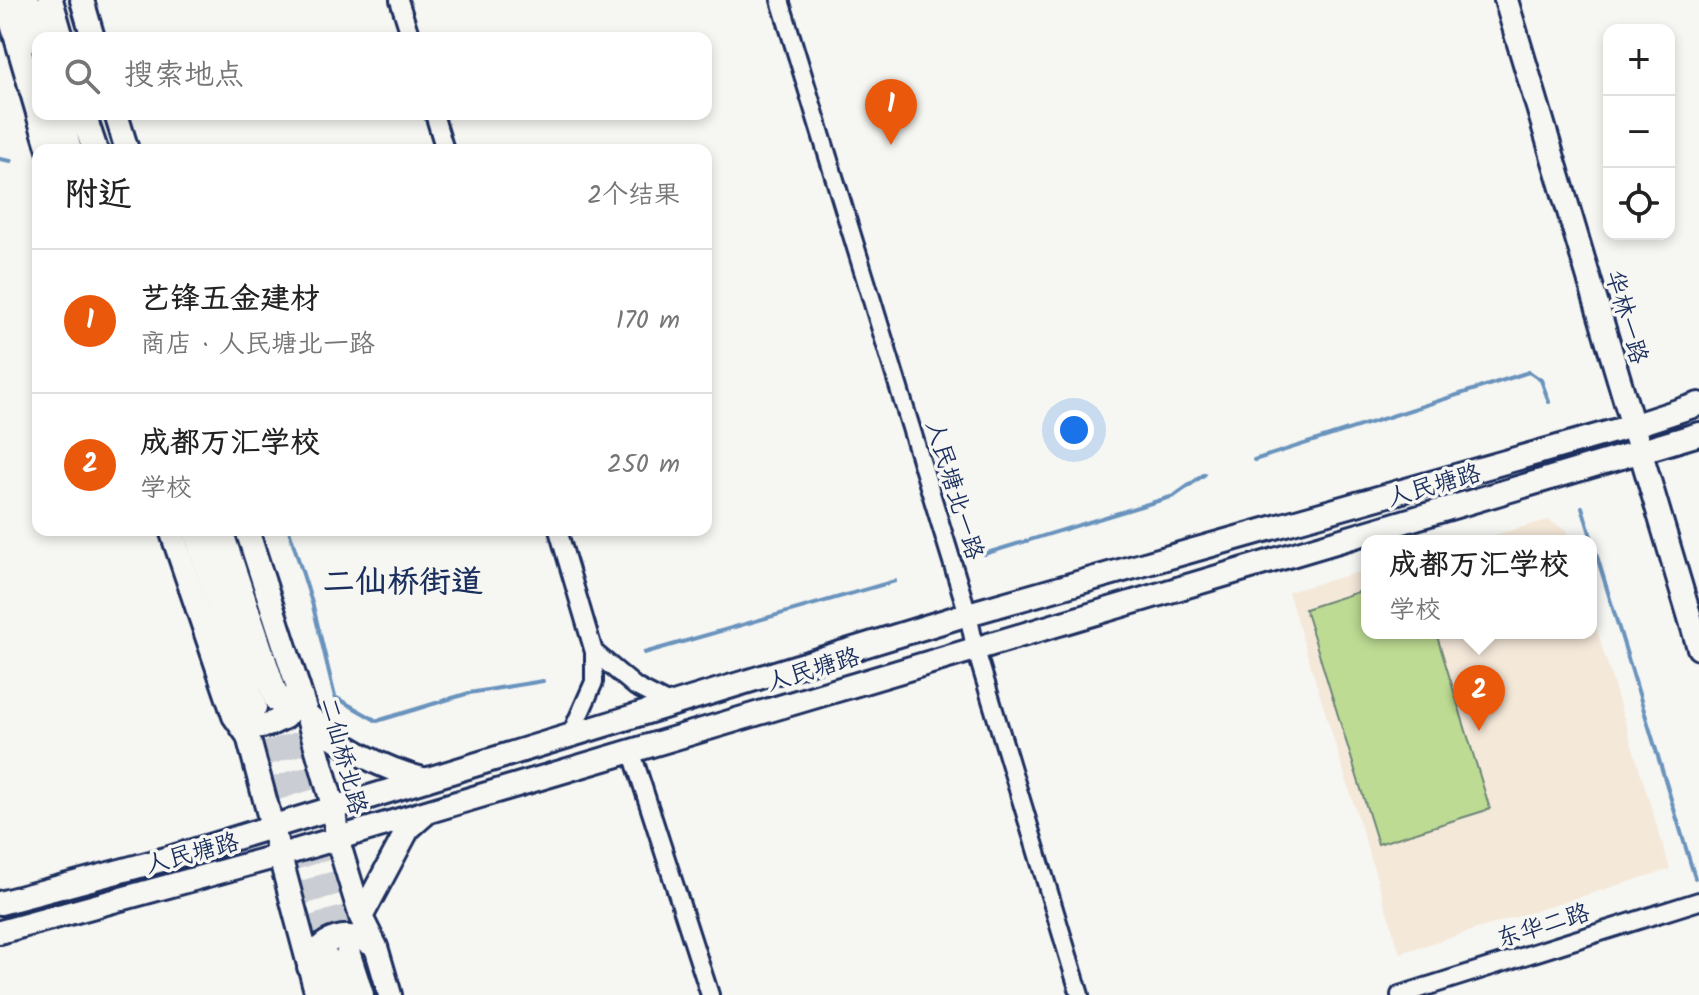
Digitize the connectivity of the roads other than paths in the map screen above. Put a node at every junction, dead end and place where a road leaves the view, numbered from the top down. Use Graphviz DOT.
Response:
graph roads {
  1 [pos="5,0"];
  2 [pos="26,0"];
  3 [pos="50,0"];
  4 [pos="82,0"];
  5 [pos="399,0"];
  6 [pos="780,0"];
  7 [pos="1506,0"];
  8 [pos="35,32"];
  9 [pos="59,32"];
  10 [pos="91,32"];
  11 [pos="409,32"];
  12 [pos="32,92"];
  13 [pos="40,120"];
  14 [pos="61,120"];
  15 [pos="85,120"];
  16 [pos="118,120"];
  17 [pos="436,120"];
  18 [pos="47,144"];
  19 [pos="67,144"];
  20 [pos="93,144"];
  21 [pos="125,144"];
  22 [pos="443,144"];
  23 [pos="1699,404"];
  24 [pos="1632,426"];
  25 [pos="1699,434"];
  26 [pos="1639,451"];
  27 [pos="174,536"];
  28 [pos="197,536"];
  29 [pos="221,536"];
  30 [pos="249,536"];
  31 [pos="560,536"];
  32 [pos="968,614"];
  33 [pos="975,647"];
  34 [pos="1699,648"];
  35 [pos="594,652"];
  36 [pos="298,686"];
  37 [pos="671,705"];
  38 [pos="255,708"];
  39 [pos="307,715"];
  40 [pos="570,736"];
  41 [pos="631,750"];
  42 [pos="428,781"];
  43 [pos="334,809"];
  44 [pos="431,810"];
  45 [pos="271,826"];
  46 [pos="337,838"];
  47 [pos="278,856"];
  48 [pos="1699,901"];
  49 [pos="0,903"];
  50 [pos="361,917"];
  51 [pos="0,932"];
  52 [pos="376,947"];
  53 [pos="329,961"];
  54 [pos="317,995"];
  55 [pos="339,995"];
  56 [pos="361,995"];
  57 [pos="390,995"];
  58 [pos="710,995"];
  59 [pos="1080,995"];
  60 [pos="1400,995"];
  1 -- 12 [label="main road"];
  2 -- 8 [label="main road"];
  3 -- 9 [label="main road"];
  4 -- 10 [label="main road"];
  5 -- 11 [label="street"];
  6 -- 32 [label="street, 人民塘北一路"];
  7 -- 24 [label="main road, 华林一路"];
  13 -- 18 [label="main road"];
  14 -- 19 [label="main road"];
  15 -- 20 [label="main road"];
  16 -- 21 [label="main road"];
  17 -- 22 [label="street"];
  23 -- 24 [label="main road, 人民塘路"];
  24 -- 26 [label="main road, 华林一路"];
  24 -- 32 [label="main road, 人民塘路"];
  25 -- 26 [label="main road, 人民塘路"];
  26 -- 33 [label="main road, 人民塘路"];
  26 -- 34 [label="main road, 华林一路"];
  27 -- 38 [label="main road"];
  28 -- 38 [label="main road"];
  29 -- 38 [label="main road"];
  30 -- 36 [label="main road, 二仙桥北路"];
  31 -- 35 [label="street"];
  32 -- 33 [label="street, 人民塘北一路"];
  32 -- 37 [label="main road, 人民塘路"];
  33 -- 41 [label="main road, 人民塘路"];
  33 -- 59 [label="street, 人民塘北一路"];
  35 -- 37 [label="street"];
  35 -- 40 [label="street"];
  36 -- 38 [label="main road"];
  36 -- 39 [label="main road, 二仙桥北路"];
  37 -- 40 [label="main road, 人民塘路"];
  38 -- 45 [label="main road"];
  39 -- 42 [label="main road"];
  39 -- 43 [label="main road, 二仙桥北路"];
  40 -- 42 [label="main road, 人民塘路"];
  41 -- 44 [label="main road, 人民塘路"];
  41 -- 58 [label="street"];
  42 -- 43 [label="main road, 人民塘路"];
  43 -- 45 [label="main road, 人民塘路"];
  43 -- 46 [label="main road, 二仙桥北路"];
  44 -- 46 [label="main road, 人民塘路"];
  44 -- 50 [label="main road"];
  45 -- 47 [label="main road"];
  45 -- 49 [label="main road, 人民塘路"];
  46 -- 47 [label="main road, 人民塘路"];
  46 -- 50 [label="main road, 二仙桥北路"];
  47 -- 51 [label="main road, 人民塘路"];
  47 -- 53 [label="main road"];
  48 -- 60 [label="street, 东华二路"];
  50 -- 52 [label="main road, 二仙桥北路"];
  52 -- 53 [label="main road"];
  52 -- 57 [label="main road, 二仙桥北路"];
  53 -- 54 [label="main road"];
  53 -- 55 [label="main road"];
  53 -- 56 [label="main road"];
}
